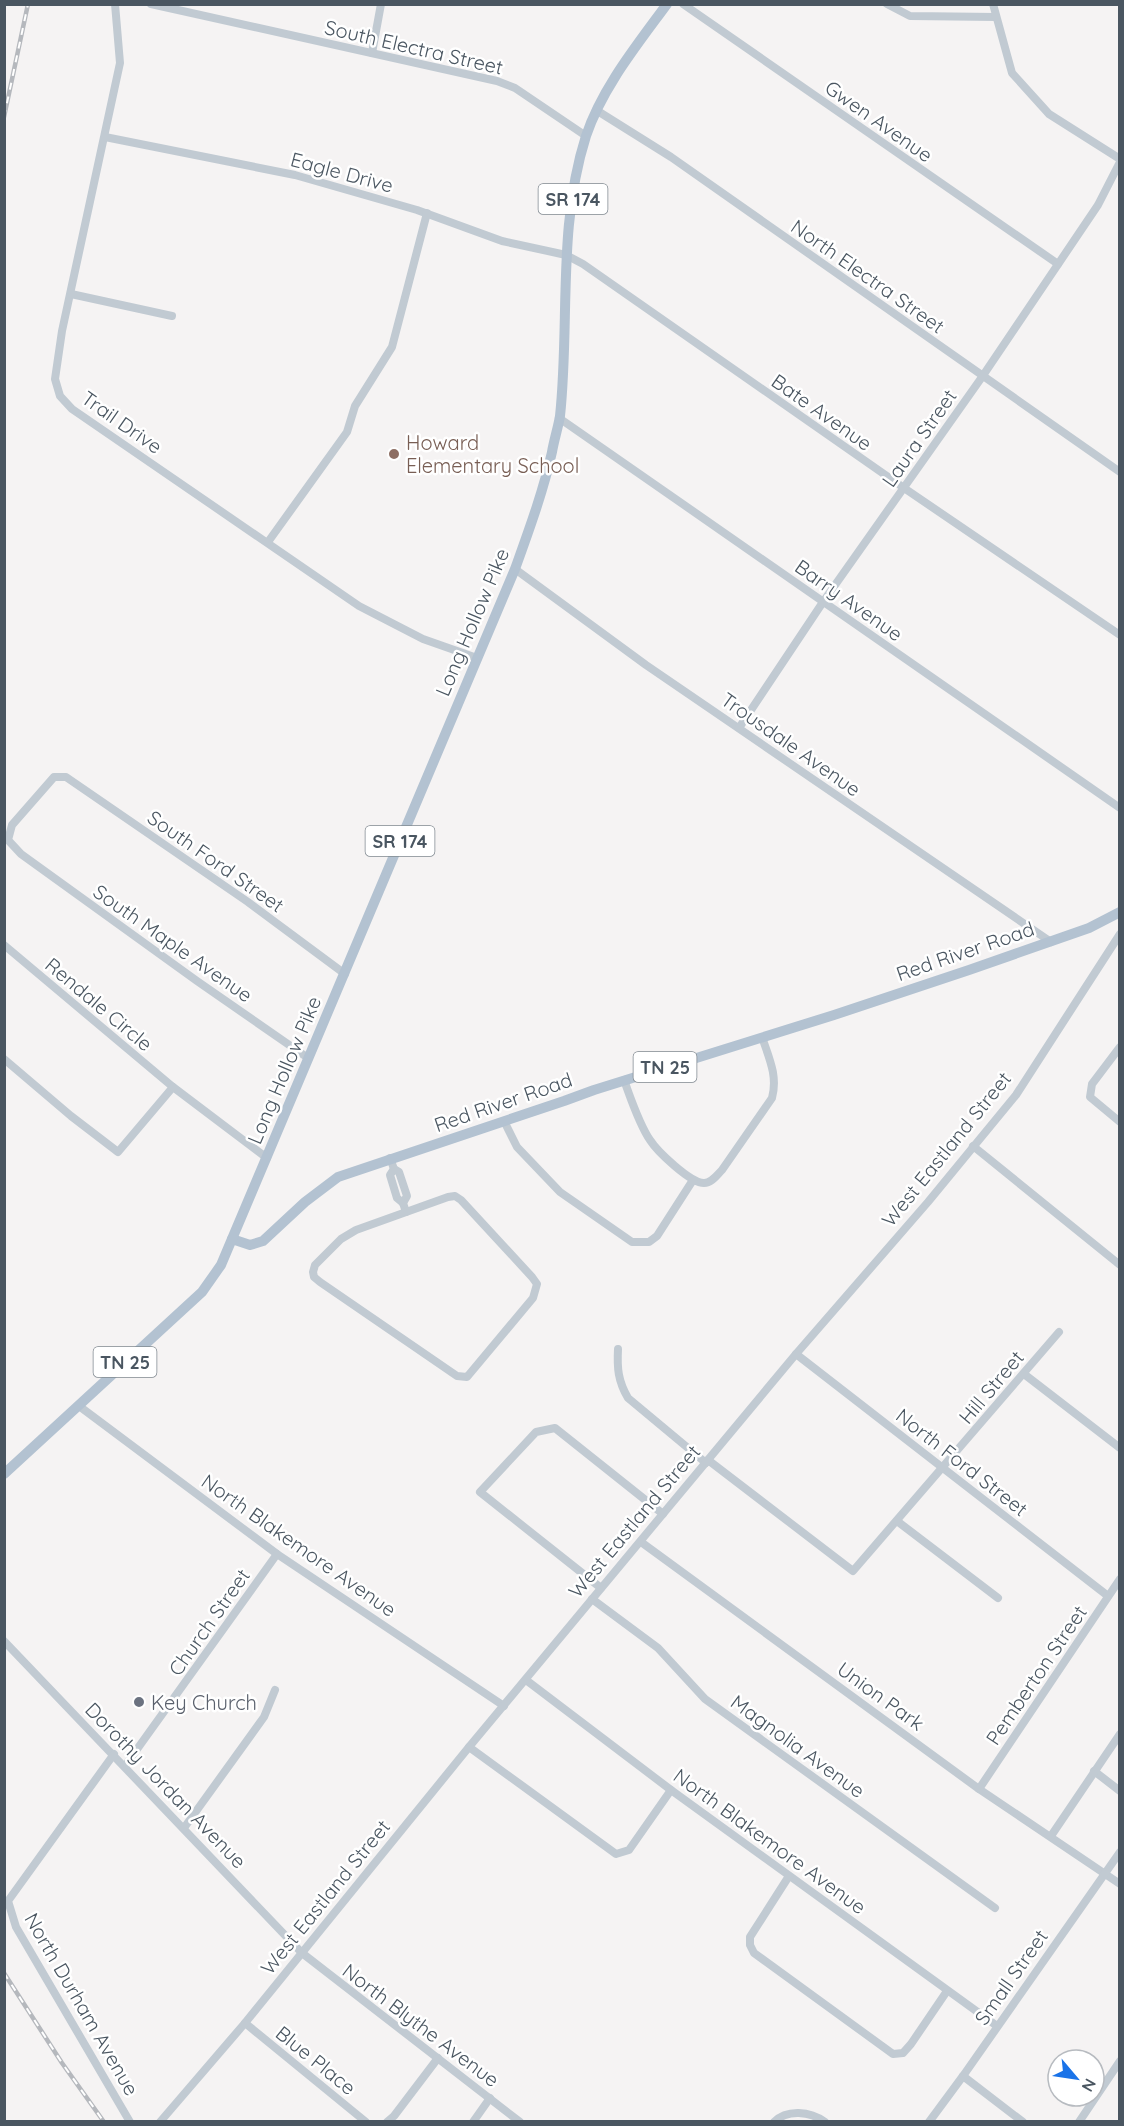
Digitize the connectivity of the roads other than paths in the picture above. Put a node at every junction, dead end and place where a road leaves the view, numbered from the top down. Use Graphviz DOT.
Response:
graph roads {
  1 [pos="115,4"];
  2 [pos="151,4"];
  3 [pos="381,4"];
  4 [pos="667,4"];
  5 [pos="683,4"];
  6 [pos="887,4"];
  7 [pos="993,4"];
  8 [pos="996,17"];
  9 [pos="372,53"];
  10 [pos="596,110"];
  11 [pos="105,136"];
  12 [pos="586,136"];
  13 [pos="1119,161"];
  14 [pos="427,213"];
  15 [pos="566,255"];
  16 [pos="1058,264"];
  17 [pos="71,294"];
  18 [pos="172,316"];
  19 [pos="982,376"];
  20 [pos="560,418"];
  21 [pos="1119,472"];
  22 [pos="904,488"];
  23 [pos="268,542"];
  24 [pos="515,569"];
  25 [pos="823,602"];
  26 [pos="1119,635"];
  27 [pos="477,658"];
  28 [pos="739,728"];
  29 [pos="1119,808"];
  30 [pos="21,854"];
  31 [pos="1118,914"];
  32 [pos="1119,934"];
  33 [pos="1051,942"];
  34 [pos="4,945"];
  35 [pos="345,974"];
  36 [pos="762,1037"];
  37 [pos="1119,1047"];
  38 [pos="308,1058"];
  39 [pos="4,1059"];
  40 [pos="624,1080"];
  41 [pos="173,1088"];
  42 [pos="504,1121"];
  43 [pos="1119,1122"];
  44 [pos="973,1146"];
  45 [pos="267,1158"];
  46 [pos="392,1164"];
  47 [pos="693,1180"];
  48 [pos="405,1207"];
  49 [pos="232,1239"];
  50 [pos="1119,1265"];
  51 [pos="1059,1332"];
  52 [pos="618,1349"];
  53 [pos="796,1354"];
  54 [pos="1024,1374"];
  55 [pos="79,1406"];
  56 [pos="1119,1448"];
  57 [pos="707,1461"];
  58 [pos="944,1468"];
  59 [pos="4,1473"];
  60 [pos="663,1514"];
  61 [pos="897,1521"];
  62 [pos="641,1542"];
  63 [pos="277,1554"];
  64 [pos="1119,1580"];
  65 [pos="601,1588"];
  66 [pos="1108,1596"];
  67 [pos="998,1598"];
  68 [pos="592,1599"];
  69 [pos="4,1641"];
  70 [pos="526,1680"];
  71 [pos="274,1690"];
  72 [pos="504,1706"];
  73 [pos="1119,1734"];
  74 [pos="470,1748"];
  75 [pos="114,1754"];
  76 [pos="125,1766"];
  77 [pos="1094,1771"];
  78 [pos="979,1789"];
  79 [pos="671,1790"];
  80 [pos="1119,1791"];
  81 [pos="184,1828"];
  82 [pos="1051,1836"];
  83 [pos="1119,1851"];
  84 [pos="1104,1873"];
  85 [pos="789,1876"];
  86 [pos="1119,1884"];
  87 [pos="994,1908"];
  88 [pos="302,1953"];
  89 [pos="947,1991"];
  90 [pos="245,2023"];
  91 [pos="997,2026"];
  92 [pos="438,2058"];
  93 [pos="1119,2061"];
  94 [pos="963,2076"];
  95 [pos="490,2098"];
  96 [pos="130,2121"];
  97 [pos="160,2121"];
  98 [pos="366,2121"];
  99 [pos="387,2121"];
  100 [pos="473,2121"];
  101 [pos="520,2121"];
  102 [pos="774,2121"];
  103 [pos="825,2121"];
  104 [pos="929,2121"];
  105 [pos="1023,2121"];
  106 [pos="1079,2121"];
  1 -- 11 [label="street, Trail Drive"];
  2 -- 9 [label="street, South Electra Street"];
  3 -- 9 [label="street"];
  4 -- 10 [label="main road, Long Hollow Pike / SR 174"];
  5 -- 16 [label="street, Gwen Avenue"];
  6 -- 8 [label="street"];
  7 -- 8 [label="street"];
  8 -- 13 [label="street"];
  9 -- 12 [label="street, South Electra Street"];
  10 -- 12 [label="main road, Long Hollow Pike / SR 174"];
  10 -- 19 [label="street, North Electra Street"];
  11 -- 14 [label="street, Eagle Drive"];
  11 -- 17 [label="street, Trail Drive"];
  12 -- 15 [label="main road, Long Hollow Pike / SR 174"];
  13 -- 16 [label="street, Laura Street"];
  14 -- 15 [label="street, Eagle Drive"];
  14 -- 23 [label="street"];
  15 -- 20 [label="main road, Long Hollow Pike / SR 174"];
  15 -- 22 [label="street, Bate Avenue"];
  16 -- 19 [label="street, Laura Street"];
  17 -- 18 [label="street"];
  17 -- 23 [label="street, Trail Drive"];
  19 -- 21 [label="street, North Electra Street"];
  19 -- 22 [label="street, Laura Street"];
  20 -- 24 [label="main road, Long Hollow Pike / SR 174"];
  20 -- 25 [label="street, Barry Avenue"];
  22 -- 25 [label="street, Laura Street"];
  22 -- 26 [label="street, Bate Avenue"];
  23 -- 27 [label="street, Trail Drive"];
  24 -- 27 [label="main road, Long Hollow Pike / SR 174"];
  24 -- 28 [label="street, Trousdale Avenue"];
  25 -- 28 [label="street, Laura Street"];
  25 -- 29 [label="street, Barry Avenue"];
  27 -- 35 [label="main road, Long Hollow Pike / SR 174"];
  28 -- 33 [label="street, Trousdale Avenue"];
  30 -- 35 [label="street, South Ford Street"];
  30 -- 38 [label="street, South Maple Avenue"];
  31 -- 33 [label="main road, Red River Road / TN 25"];
  32 -- 44 [label="street, West Eastland Street"];
  33 -- 36 [label="main road, Red River Road / TN 25"];
  34 -- 41 [label="street, Rendale Circle"];
  35 -- 38 [label="main road, Long Hollow Pike / SR 174"];
  36 -- 40 [label="main road, Red River Road / TN 25"];
  36 -- 47 [label="street"];
  37 -- 43 [label="street"];
  38 -- 45 [label="main road, Long Hollow Pike / SR 174"];
  39 -- 41 [label="street"];
  40 -- 42 [label="main road, Red River Road / TN 25"];
  40 -- 47 [label="street"];
  41 -- 45 [label="street, Rendale Circle"];
  42 -- 46 [label="main road, Red River Road / TN 25"];
  42 -- 47 [label="street"];
  44 -- 50 [label="street"];
  44 -- 53 [label="street, West Eastland Street"];
  45 -- 49 [label="main road, Long Hollow Pike / SR 174"];
  46 -- 48 [label="street"];
  46 -- 49 [label="main road, Red River Road / TN 25"];
  48 -- 48 [label="street"];
  49 -- 55 [label="main road, TN 25"];
  51 -- 54 [label="street, Hill Street"];
  52 -- 57 [label="street"];
  53 -- 57 [label="street, West Eastland Street"];
  53 -- 58 [label="street, North Ford Street"];
  54 -- 56 [label="street"];
  54 -- 58 [label="street, Hill Street"];
  55 -- 59 [label="main road, TN 25"];
  55 -- 63 [label="street, North Blakemore Avenue"];
  57 -- 60 [label="street, West Eastland Street"];
  57 -- 61 [label="street, Hill Street"];
  58 -- 61 [label="street, Hill Street"];
  58 -- 66 [label="street, North Ford Street"];
  60 -- 62 [label="street, West Eastland Street"];
  60 -- 65 [label="street"];
  61 -- 67 [label="street"];
  62 -- 65 [label="street, West Eastland Street"];
  62 -- 78 [label="street, Union Park"];
  63 -- 72 [label="street, North Blakemore Avenue"];
  63 -- 76 [label="street, Church Street"];
  64 -- 66 [label="street, Pemberton Street"];
  65 -- 68 [label="street, West Eastland Street"];
  66 -- 78 [label="street, Pemberton Street"];
  68 -- 70 [label="street, West Eastland Street"];
  68 -- 87 [label="street, Magnolia Avenue"];
  69 -- 75 [label="street, Dorothy Jordan Avenue"];
  70 -- 72 [label="street, West Eastland Street"];
  70 -- 79 [label="street, North Blakemore Avenue"];
  71 -- 81 [label="street"];
  72 -- 74 [label="street, West Eastland Street"];
  73 -- 77 [label="street"];
  74 -- 79 [label="street"];
  74 -- 88 [label="street, West Eastland Street"];
  75 -- 76 [label="street, Dorothy Jordan Avenue"];
  75 -- 96 [label="street, North Durham Avenue"];
  76 -- 81 [label="street, Dorothy Jordan Avenue"];
  77 -- 80 [label="street"];
  77 -- 82 [label="street"];
  78 -- 82 [label="street, Union Park"];
  79 -- 85 [label="street, North Blakemore Avenue"];
  81 -- 88 [label="street, Dorothy Jordan Avenue"];
  82 -- 84 [label="street, Union Park"];
  83 -- 84 [label="street, Small Street"];
  84 -- 86 [label="street, Union Park"];
  84 -- 91 [label="street, Small Street"];
  85 -- 89 [label="street, North Blakemore Avenue"];
  85 -- 89 [label="street"];
  88 -- 90 [label="street, West Eastland Street"];
  88 -- 92 [label="street, North Blythe Avenue"];
  89 -- 91 [label="street, North Blakemore Avenue"];
  90 -- 97 [label="street, West Eastland Street"];
  90 -- 98 [label="street, Blue Place"];
  91 -- 94 [label="street, Small Street"];
  92 -- 95 [label="street, North Blythe Avenue"];
  92 -- 99 [label="street"];
  93 -- 106 [label="street"];
  94 -- 104 [label="street, Small Street"];
  94 -- 105 [label="street"];
  95 -- 100 [label="street"];
  95 -- 101 [label="street, North Blythe Avenue"];
  102 -- 103 [label="street"];
}
